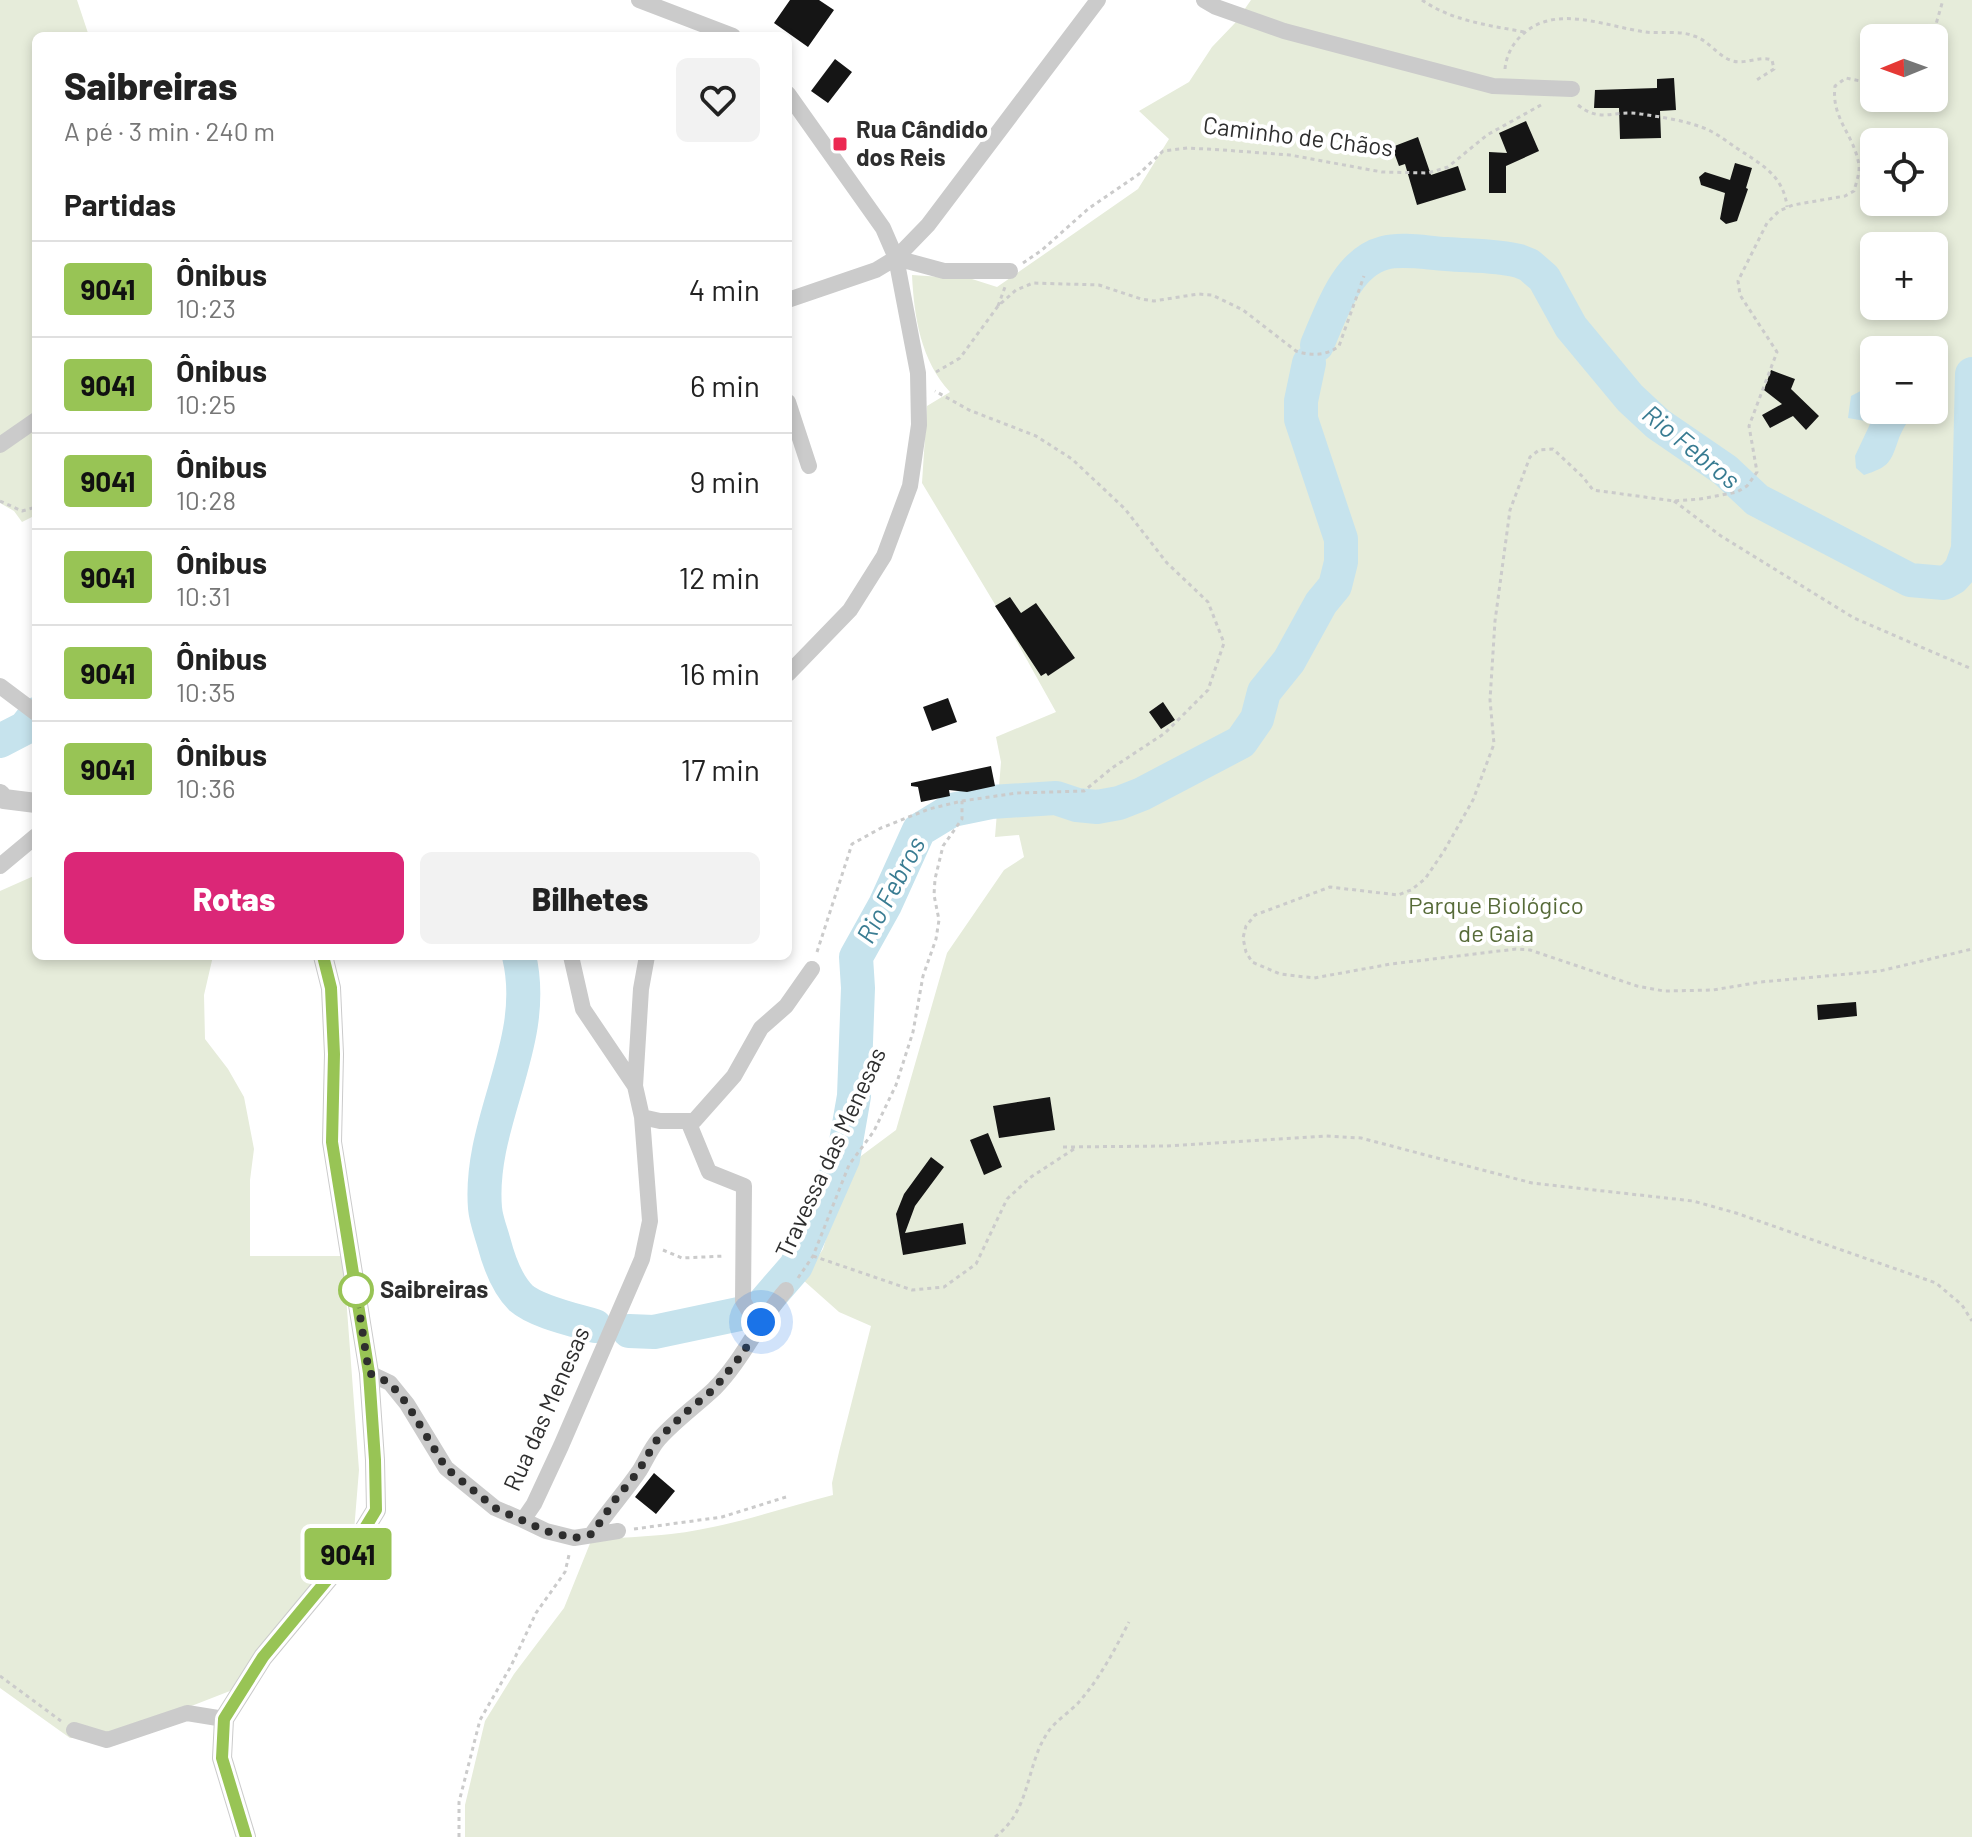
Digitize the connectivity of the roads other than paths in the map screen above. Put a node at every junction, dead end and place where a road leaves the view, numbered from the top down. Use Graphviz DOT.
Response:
graph roads {
  1 [pos="639,0"];
  2 [pos="1098,0"];
  3 [pos="1204,0"];
  4 [pos="723,32"];
  5 [pos="1572,89"];
  6 [pos="792,100"];
  7 [pos="896,258"];
  8 [pos="1010,271"];
  9 [pos="792,299"];
  10 [pos="792,414"];
  11 [pos="32,423"];
  12 [pos="0,445"];
  13 [pos="809,466"];
  14 [pos="792,670"];
  15 [pos="0,686"];
  16 [pos="32,710"];
  17 [pos="0,794"];
  18 [pos="32,802"];
  19 [pos="32,839"];
  20 [pos="0,866"];
  21 [pos="324,960"];
  22 [pos="572,960"];
  23 [pos="646,960"];
  24 [pos="812,969"];
  25 [pos="635,1086"];
  26 [pos="642,1117"];
  27 [pos="688,1121"];
  28 [pos="786,1290"];
  29 [pos="757,1320"];
  30 [pos="369,1373"];
  31 [pos="523,1520"];
  32 [pos="618,1531"];
  33 [pos="592,1534"];
  34 [pos="224,1719"];
  35 [pos="74,1730"];
  36 [pos="246,1837"];
  1 -- 4 [label="street"];
  2 -- 7 [label="street"];
  3 -- 5 [label="street"];
  6 -- 7 [label="street"];
  7 -- 8 [label="street"];
  7 -- 9 [label="street"];
  7 -- 14 [label="street"];
  10 -- 13 [label="street"];
  11 -- 12 [label="street"];
  15 -- 16 [label="street"];
  17 -- 18 [label="street"];
  19 -- 20 [label="street"];
  21 -- 30 [label="street"];
  22 -- 25 [label="street"];
  23 -- 25 [label="street"];
  24 -- 27 [label="street"];
  25 -- 26 [label="street"];
  26 -- 27 [label="street"];
  26 -- 31 [label="street, Rua das Menesas"];
  27 -- 29 [label="street"];
  28 -- 29 [label="street, Travessa das Menesas"];
  29 -- 33 [label="street, Travessa das Menesas"];
  30 -- 31 [label="street, Rua das Menesas"];
  30 -- 34 [label="street"];
  31 -- 33 [label="street"];
  32 -- 33 [label="street"];
  34 -- 35 [label="street"];
  34 -- 36 [label="street"];
}
